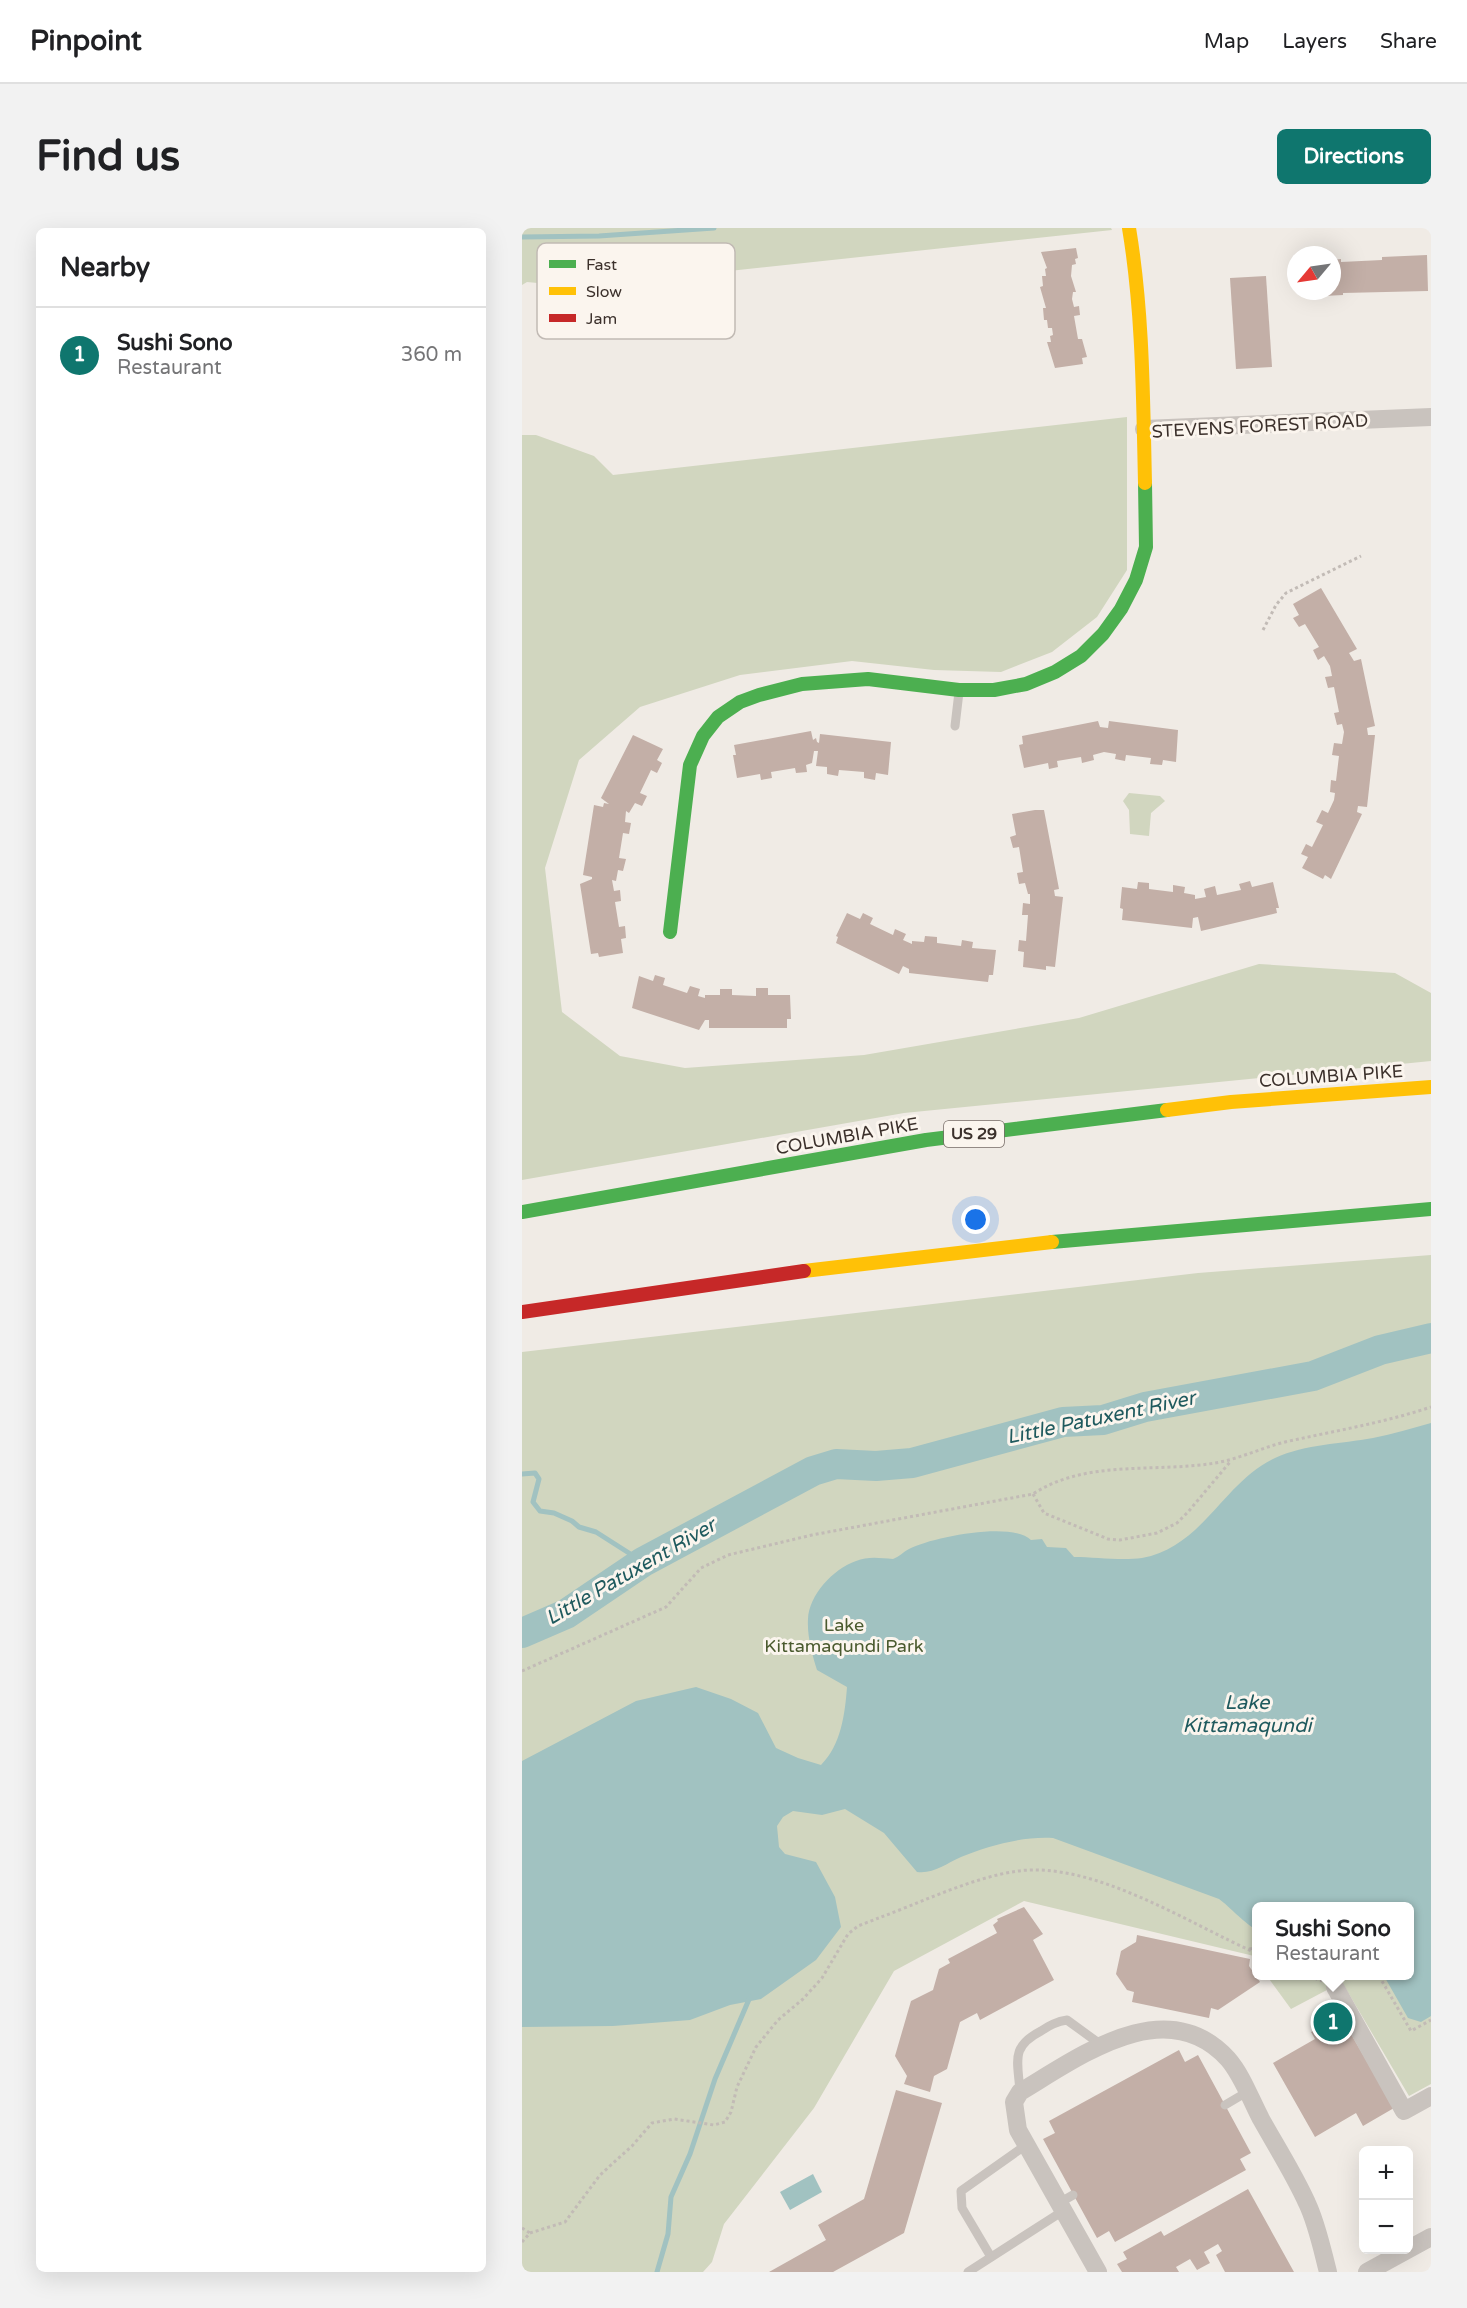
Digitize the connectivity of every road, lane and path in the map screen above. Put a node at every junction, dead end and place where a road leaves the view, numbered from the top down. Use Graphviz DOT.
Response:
graph roads {
  1 [pos="1129,228"];
  2 [pos="1431,417"];
  3 [pos="1144,429"];
  4 [pos="1362,556"];
  5 [pos="1263,630"];
  6 [pos="960,690"];
  7 [pos="955,726"];
  8 [pos="670,932"];
  9 [pos="1431,1087"];
  10 [pos="1431,1209"];
  11 [pos="522,1212"];
  12 [pos="522,1312"];
  13 [pos="1431,1407"];
  14 [pos="1232,1460"];
  15 [pos="1033,1494"];
  16 [pos="522,1671"];
  17 [pos="1252,1949"];
  18 [pos="1381,1980"];
  19 [pos="1335,1987"];
  20 [pos="1431,2020"];
  21 [pos="1100,2044"];
  22 [pos="1020,2091"];
  23 [pos="1247,2092"];
  24 [pos="1431,2096"];
  25 [pos="1225,2105"];
  26 [pos="1026,2145"];
  27 [pos="1065,2203"];
  28 [pos="522,2228"];
  29 [pos="530,2233"];
  30 [pos="1431,2237"];
  31 [pos="522,2242"];
  32 [pos="991,2257"];
  33 [pos="968,2272"];
  34 [pos="1098,2272"];
  35 [pos="1328,2272"];
  36 [pos="1367,2272"];
  1 -- 3 [label="main road"];
  2 -- 3 [label="street, STEVENS FOREST ROAD"];
  3 -- 6 [label="main road, STEVENS FOREST ROAD"];
  4 -- 5 [label="path"];
  6 -- 7 [label="lane"];
  6 -- 8 [label="main road, STEVENS FOREST ROAD"];
  9 -- 11 [label="main road, COLUMBIA PIKE / US 29"];
  10 -- 12 [label="main road"];
  13 -- 14 [label="path"];
  14 -- 15 [label="path"];
  14 -- 15 [label="path"];
  15 -- 16 [label="path"];
  17 -- 29 [label="path"];
  18 -- 20 [label="path"];
  19 -- 24 [label="street"];
  21 -- 22 [label="street"];
  21 -- 22 [label="lane"];
  21 -- 23 [label="street"];
  22 -- 26 [label="street"];
  23 -- 25 [label="lane"];
  23 -- 35 [label="street"];
  26 -- 27 [label="street"];
  26 -- 32 [label="lane"];
  27 -- 32 [label="lane"];
  27 -- 34 [label="street"];
  28 -- 29 [label="path"];
  29 -- 31 [label="path"];
  30 -- 36 [label="street"];
  32 -- 33 [label="lane"];
}
